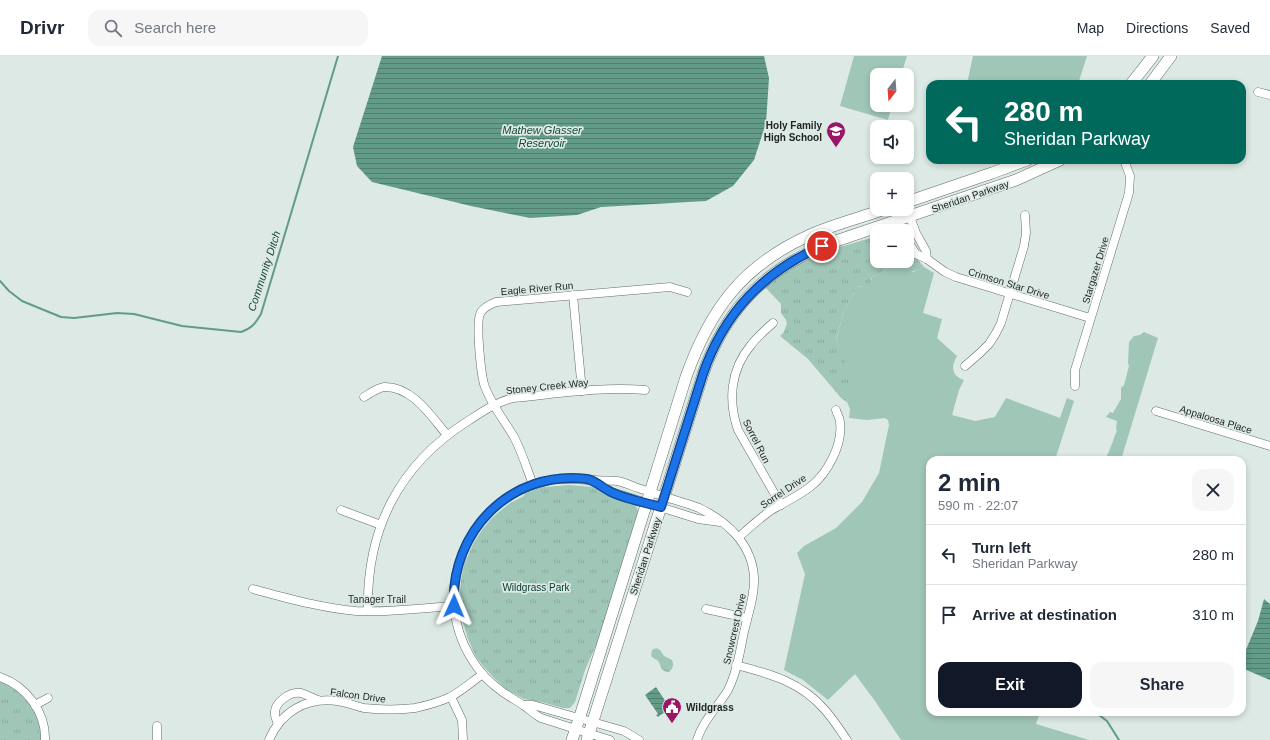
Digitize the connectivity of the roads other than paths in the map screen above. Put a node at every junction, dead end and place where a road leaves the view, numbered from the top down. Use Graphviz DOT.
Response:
graph roads {
  1 [pos="1153,56"];
  2 [pos="1171,56"];
  3 [pos="1134,80"];
  4 [pos="1153,80"];
  5 [pos="1258,92"];
  6 [pos="1270,95"];
  7 [pos="1016,164"];
  8 [pos="1051,164"];
  9 [pos="1126,164"];
  10 [pos="914,200"];
  11 [pos="914,211"];
  12 [pos="870,214"];
  13 [pos="1025,215"];
  14 [pos="897,216"];
  15 [pos="904,216"];
  16 [pos="909,216"];
  17 [pos="898,220"];
  18 [pos="900,224"];
  19 [pos="914,251"];
  20 [pos="926,259"];
  21 [pos="687,292"];
  22 [pos="1010,294"];
  23 [pos="573,295"];
  24 [pos="1090,318"];
  25 [pos="773,323"];
  26 [pos="965,366"];
  27 [pos="1075,386"];
  28 [pos="645,390"];
  29 [pos="582,391"];
  30 [pos="364,397"];
  31 [pos="494,405"];
  32 [pos="836,410"];
  33 [pos="1156,411"];
  34 [pos="447,435"];
  35 [pos="1270,446"];
  36 [pos="592,480"];
  37 [pos="533,485"];
  38 [pos="650,492"];
  39 [pos="664,496"];
  40 [pos="647,503"];
  41 [pos="780,505"];
  42 [pos="661,507"];
  43 [pos="341,510"];
  44 [pos="724,523"];
  45 [pos="381,525"];
  46 [pos="739,537"];
  47 [pos="253,590"];
  48 [pos="454,606"];
  49 [pos="706,609"];
  50 [pos="368,611"];
  51 [pos="747,618"];
  52 [pos="736,665"];
  53 [pos="483,674"];
  54 [pos="0,677"];
  55 [pos="451,697"];
  56 [pos="48,698"];
  57 [pos="318,700"];
  58 [pos="36,705"];
  59 [pos="278,724"];
  60 [pos="578,724"];
  61 [pos="157,726"];
  62 [pos="590,732"];
  63 [pos="465,739"];
  64 [pos="45,740"];
  65 [pos="157,740"];
  66 [pos="269,740"];
  67 [pos="572,740"];
  68 [pos="610,740"];
  69 [pos="639,740"];
  70 [pos="697,740"];
  71 [pos="847,740"];
  1 -- 3 [label="main road"];
  2 -- 4 [label="main road"];
  5 -- 6 [label="street"];
  7 -- 10 [label="main road, Sheridan Parkway"];
  8 -- 11 [label="main road, Sheridan Parkway"];
  9 -- 24 [label="street, Stargazer Drive"];
  12 -- 38 [label="main road, Sheridan Parkway"];
  13 -- 22 [label="street"];
  14 -- 17 [label="street"];
  15 -- 17 [label="main road, Sheridan Parkway"];
  16 -- 20 [label="street"];
  17 -- 18 [label="street"];
  17 -- 39 [label="main road, Sheridan Parkway"];
  19 -- 20 [label="street, Crimson Star Drive"];
  20 -- 22 [label="street, Crimson Star Drive"];
  21 -- 23 [label="street, Eagle River Run"];
  22 -- 24 [label="street, Crimson Star Drive"];
  22 -- 26 [label="street"];
  23 -- 29 [label="street"];
  23 -- 31 [label="street, Eagle River Run"];
  24 -- 27 [label="street, Stargazer Drive"];
  25 -- 41 [label="street, Sorrel Run"];
  28 -- 29 [label="street, Stoney Creek Way"];
  29 -- 31 [label="street, Stoney Creek Way"];
  30 -- 34 [label="street"];
  31 -- 34 [label="street, Stoney Creek Way"];
  31 -- 37 [label="street, Eagle River Run"];
  32 -- 41 [label="street, Sorrel Drive"];
  33 -- 35 [label="street, Appaloosa Place"];
  34 -- 45 [label="street, Stoney Creek Way"];
  36 -- 37 [label="street, Snowcrest Drive"];
  36 -- 38 [label="street, Snowcrest Drive"];
  36 -- 40 [label="street"];
  37 -- 48 [label="street, Snowcrest Drive"];
  38 -- 39 [label="street, Snowcrest Drive"];
  38 -- 40 [label="main road, Sheridan Parkway"];
  39 -- 42 [label="main road, Sheridan Parkway"];
  39 -- 44 [label="street, Snowcrest Drive"];
  40 -- 42 [label="street"];
  40 -- 60 [label="main road, Sheridan Parkway"];
  41 -- 46 [label="street, Sorrel Drive"];
  42 -- 44 [label="street"];
  42 -- 62 [label="main road, Sheridan Parkway"];
  43 -- 45 [label="street"];
  44 -- 46 [label="street, Snowcrest Drive"];
  45 -- 50 [label="street, Stoney Creek Way"];
  46 -- 51 [label="street, Snowcrest Drive"];
  47 -- 50 [label="street, Tanager Trail"];
  48 -- 50 [label="street, Tanager Trail"];
  48 -- 53 [label="street, Snowcrest Drive"];
  49 -- 51 [label="street"];
  51 -- 52 [label="street, Snowcrest Drive"];
  52 -- 70 [label="street, Snowcrest Drive"];
  52 -- 71 [label="street"];
  53 -- 55 [label="street, Falcon Drive"];
  53 -- 60 [label="street, Snowcrest Drive"];
  54 -- 58 [label="street"];
  55 -- 57 [label="street, Falcon Drive"];
  55 -- 63 [label="street"];
  56 -- 58 [label="street"];
  57 -- 59 [label="street, Falcon Drive"];
  57 -- 59 [label="street, Falcon Drive"];
  58 -- 64 [label="street"];
  59 -- 66 [label="street, Falcon Drive"];
  60 -- 62 [label="street"];
  60 -- 67 [label="main road, Sheridan Parkway"];
  61 -- 65 [label="street"];
  62 -- 68 [label="street"];
  62 -- 69 [label="street"];
}
